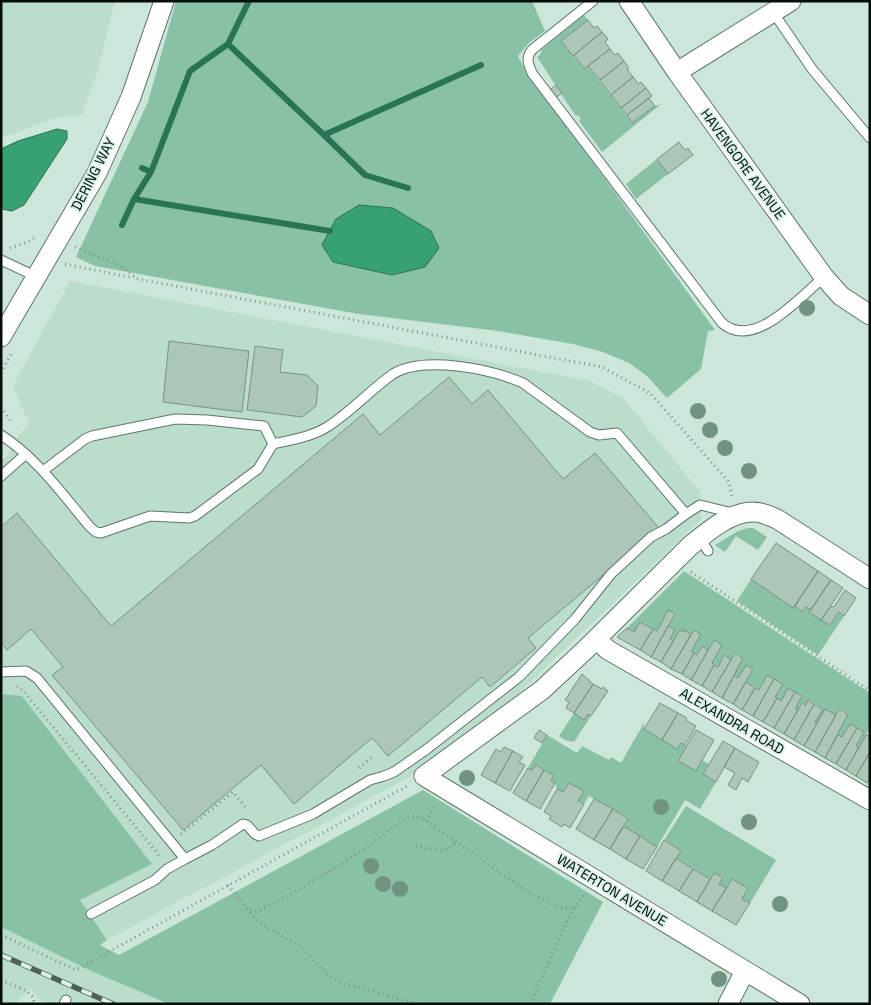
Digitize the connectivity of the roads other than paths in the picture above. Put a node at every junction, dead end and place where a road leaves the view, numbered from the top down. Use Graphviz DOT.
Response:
graph roads {
  1 [pos="164,1"];
  2 [pos="593,1"];
  3 [pos="629,1"];
  4 [pos="791,1"];
  5 [pos="773,12"];
  6 [pos="677,72"];
  7 [pos="870,138"];
  8 [pos="1,260"];
  9 [pos="37,277"];
  10 [pos="824,277"];
  11 [pos="870,315"];
  12 [pos="1,337"];
  13 [pos="1,436"];
  14 [pos="273,444"];
  15 [pos="26,454"];
  16 [pos="43,471"];
  17 [pos="1,476"];
  18 [pos="686,514"];
  19 [pos="738,514"];
  20 [pos="870,579"];
  21 [pos="596,640"];
  22 [pos="1,672"];
  23 [pos="870,800"];
  24 [pos="185,859"];
  25 [pos="91,914"];
  26 [pos="746,971"];
  27 [pos="728,1004"];
  28 [pos="800,1004"];
  1 -- 9 [label="street, DERING WAY"];
  2 -- 10 [label="lane"];
  3 -- 6 [label="street, HAVENGORE AVENUE"];
  4 -- 5 [label="street"];
  5 -- 6 [label="street"];
  5 -- 7 [label="lane"];
  6 -- 10 [label="street, HAVENGORE AVENUE"];
  8 -- 9 [label="lane"];
  9 -- 12 [label="street, DERING WAY"];
  10 -- 11 [label="street, HAVENGORE AVENUE"];
  13 -- 15 [label="lane"];
  14 -- 16 [label="lane"];
  14 -- 16 [label="lane"];
  14 -- 18 [label="lane"];
  15 -- 16 [label="lane"];
  15 -- 17 [label="lane"];
  18 -- 19 [label="lane"];
  18 -- 24 [label="lane"];
  19 -- 20 [label="street"];
  19 -- 21 [label="street"];
  21 -- 23 [label="street, ALEXANDRA ROAD"];
  21 -- 26 [label="street, WATERTON AVENUE"];
  22 -- 24 [label="lane"];
  24 -- 25 [label="lane"];
  26 -- 27 [label="street"];
  26 -- 28 [label="street, WATERTON AVENUE"];
}
